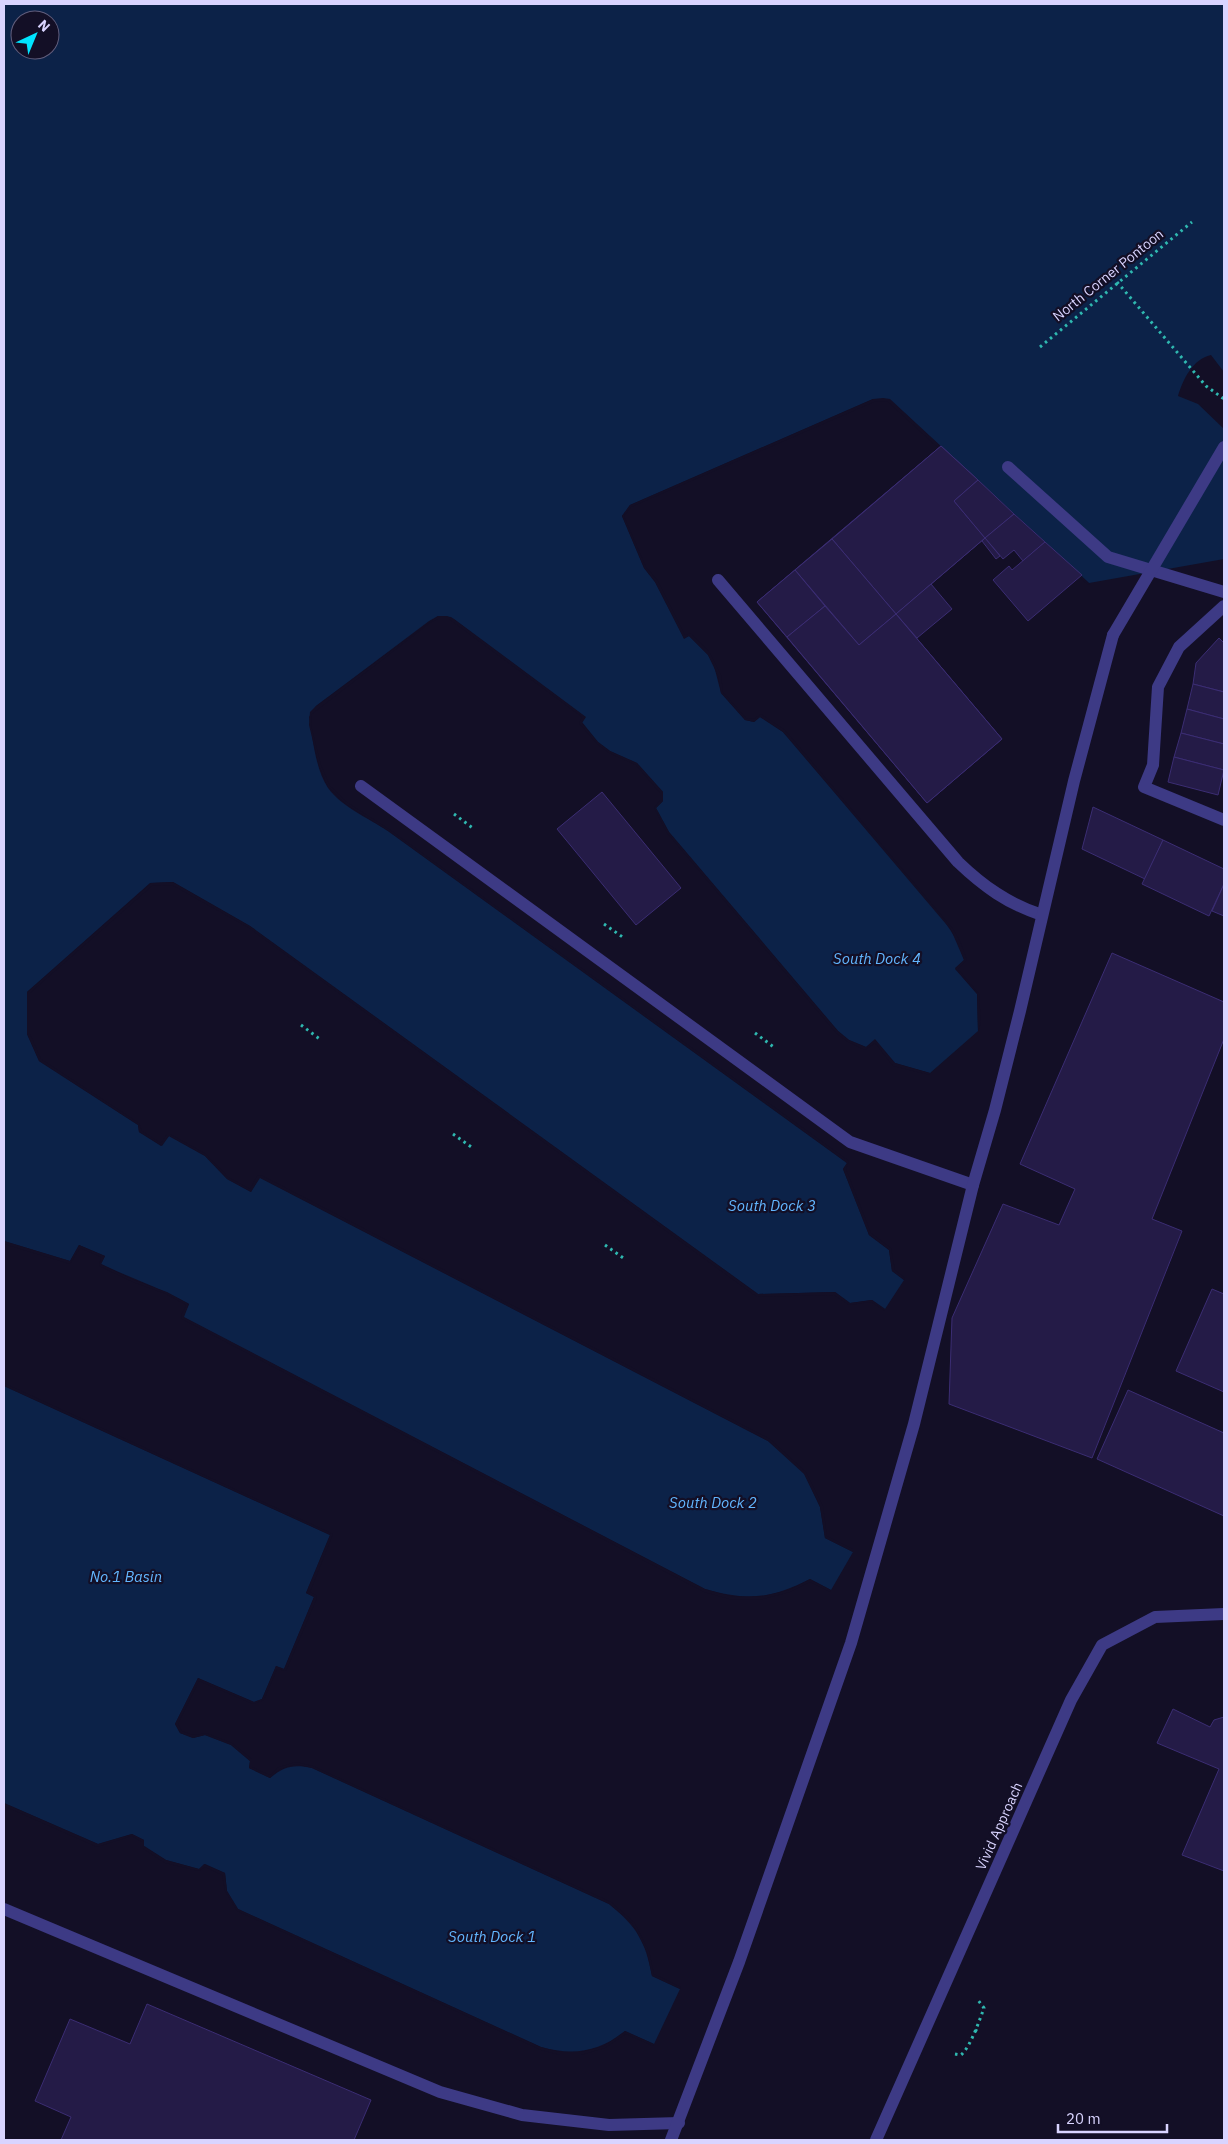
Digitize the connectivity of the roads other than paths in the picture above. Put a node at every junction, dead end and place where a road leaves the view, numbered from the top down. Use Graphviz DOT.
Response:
graph roads {
  1 [pos="1224,447"];
  2 [pos="1008,467"];
  3 [pos="718,580"];
  4 [pos="1224,592"];
  5 [pos="1224,606"];
  6 [pos="361,786"];
  7 [pos="1224,820"];
  8 [pos="1042,915"];
  9 [pos="973,1185"];
  10 [pos="1224,1614"];
  11 [pos="4,1909"];
  12 [pos="679,2123"];
  13 [pos="671,2140"];
  14 [pos="876,2140"];
  1 -- 8 [label="street, bridge"];
  2 -- 4 [label="street"];
  3 -- 8 [label="street"];
  5 -- 7 [label="street"];
  6 -- 9 [label="street"];
  8 -- 9 [label="street"];
  9 -- 12 [label="street"];
  10 -- 14 [label="street, Vivid Approach"];
  11 -- 12 [label="street"];
  12 -- 13 [label="street"];
}
